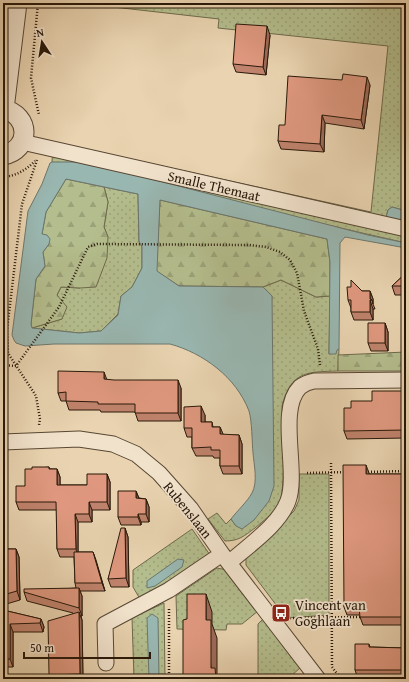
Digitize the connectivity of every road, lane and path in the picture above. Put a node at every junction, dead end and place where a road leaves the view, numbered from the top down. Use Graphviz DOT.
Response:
graph roads {
  1 [pos="17,3"];
  2 [pos="38,3"];
  3 [pos="3,109"];
  4 [pos="39,118"];
  5 [pos="22,142"];
  6 [pos="3,156"];
  7 [pos="37,158"];
  8 [pos="406,230"];
  9 [pos="3,365"];
  10 [pos="16,366"];
  11 [pos="327,380"];
  12 [pos="406,380"];
  13 [pos="38,440"];
  14 [pos="3,442"];
  15 [pos="331,463"];
  16 [pos="406,471"];
  17 [pos="331,472"];
  18 [pos="354,472"];
  19 [pos="361,472"];
  20 [pos="398,472"];
  21 [pos="291,473"];
  22 [pos="398,479"];
  23 [pos="226,558"];
  24 [pos="169,590"];
  25 [pos="332,616"];
  26 [pos="369,616"];
  27 [pos="272,618"];
  28 [pos="106,663"];
  29 [pos="169,679"];
  30 [pos="318,679"];
  31 [pos="341,679"];
  1 -- 3 [label="street"];
  2 -- 4 [label="path"];
  3 -- 5 [label="street"];
  5 -- 6 [label="street"];
  5 -- 8 [label="street, Smalle Themaat"];
  7 -- 10 [label="path"];
  9 -- 10 [label="path"];
  10 -- 11 [label="path"];
  10 -- 13 [label="path"];
  11 -- 12 [label="street"];
  11 -- 21 [label="street"];
  13 -- 14 [label="street, Rubenslaan"];
  13 -- 23 [label="street, Rubenslaan"];
  15 -- 17 [label="path"];
  16 -- 20 [label="path"];
  17 -- 18 [label="path"];
  17 -- 21 [label="path"];
  17 -- 25 [label="path"];
  19 -- 20 [label="path"];
  20 -- 22 [label="path"];
  21 -- 23 [label="street"];
  23 -- 24 [label="street"];
  23 -- 27 [label="street, Rubenslaan"];
  24 -- 28 [label="street"];
  24 -- 29 [label="path"];
  25 -- 26 [label="path"];
  25 -- 27 [label="path"];
  25 -- 31 [label="path"];
  27 -- 30 [label="street, Rubenslaan"];
}
